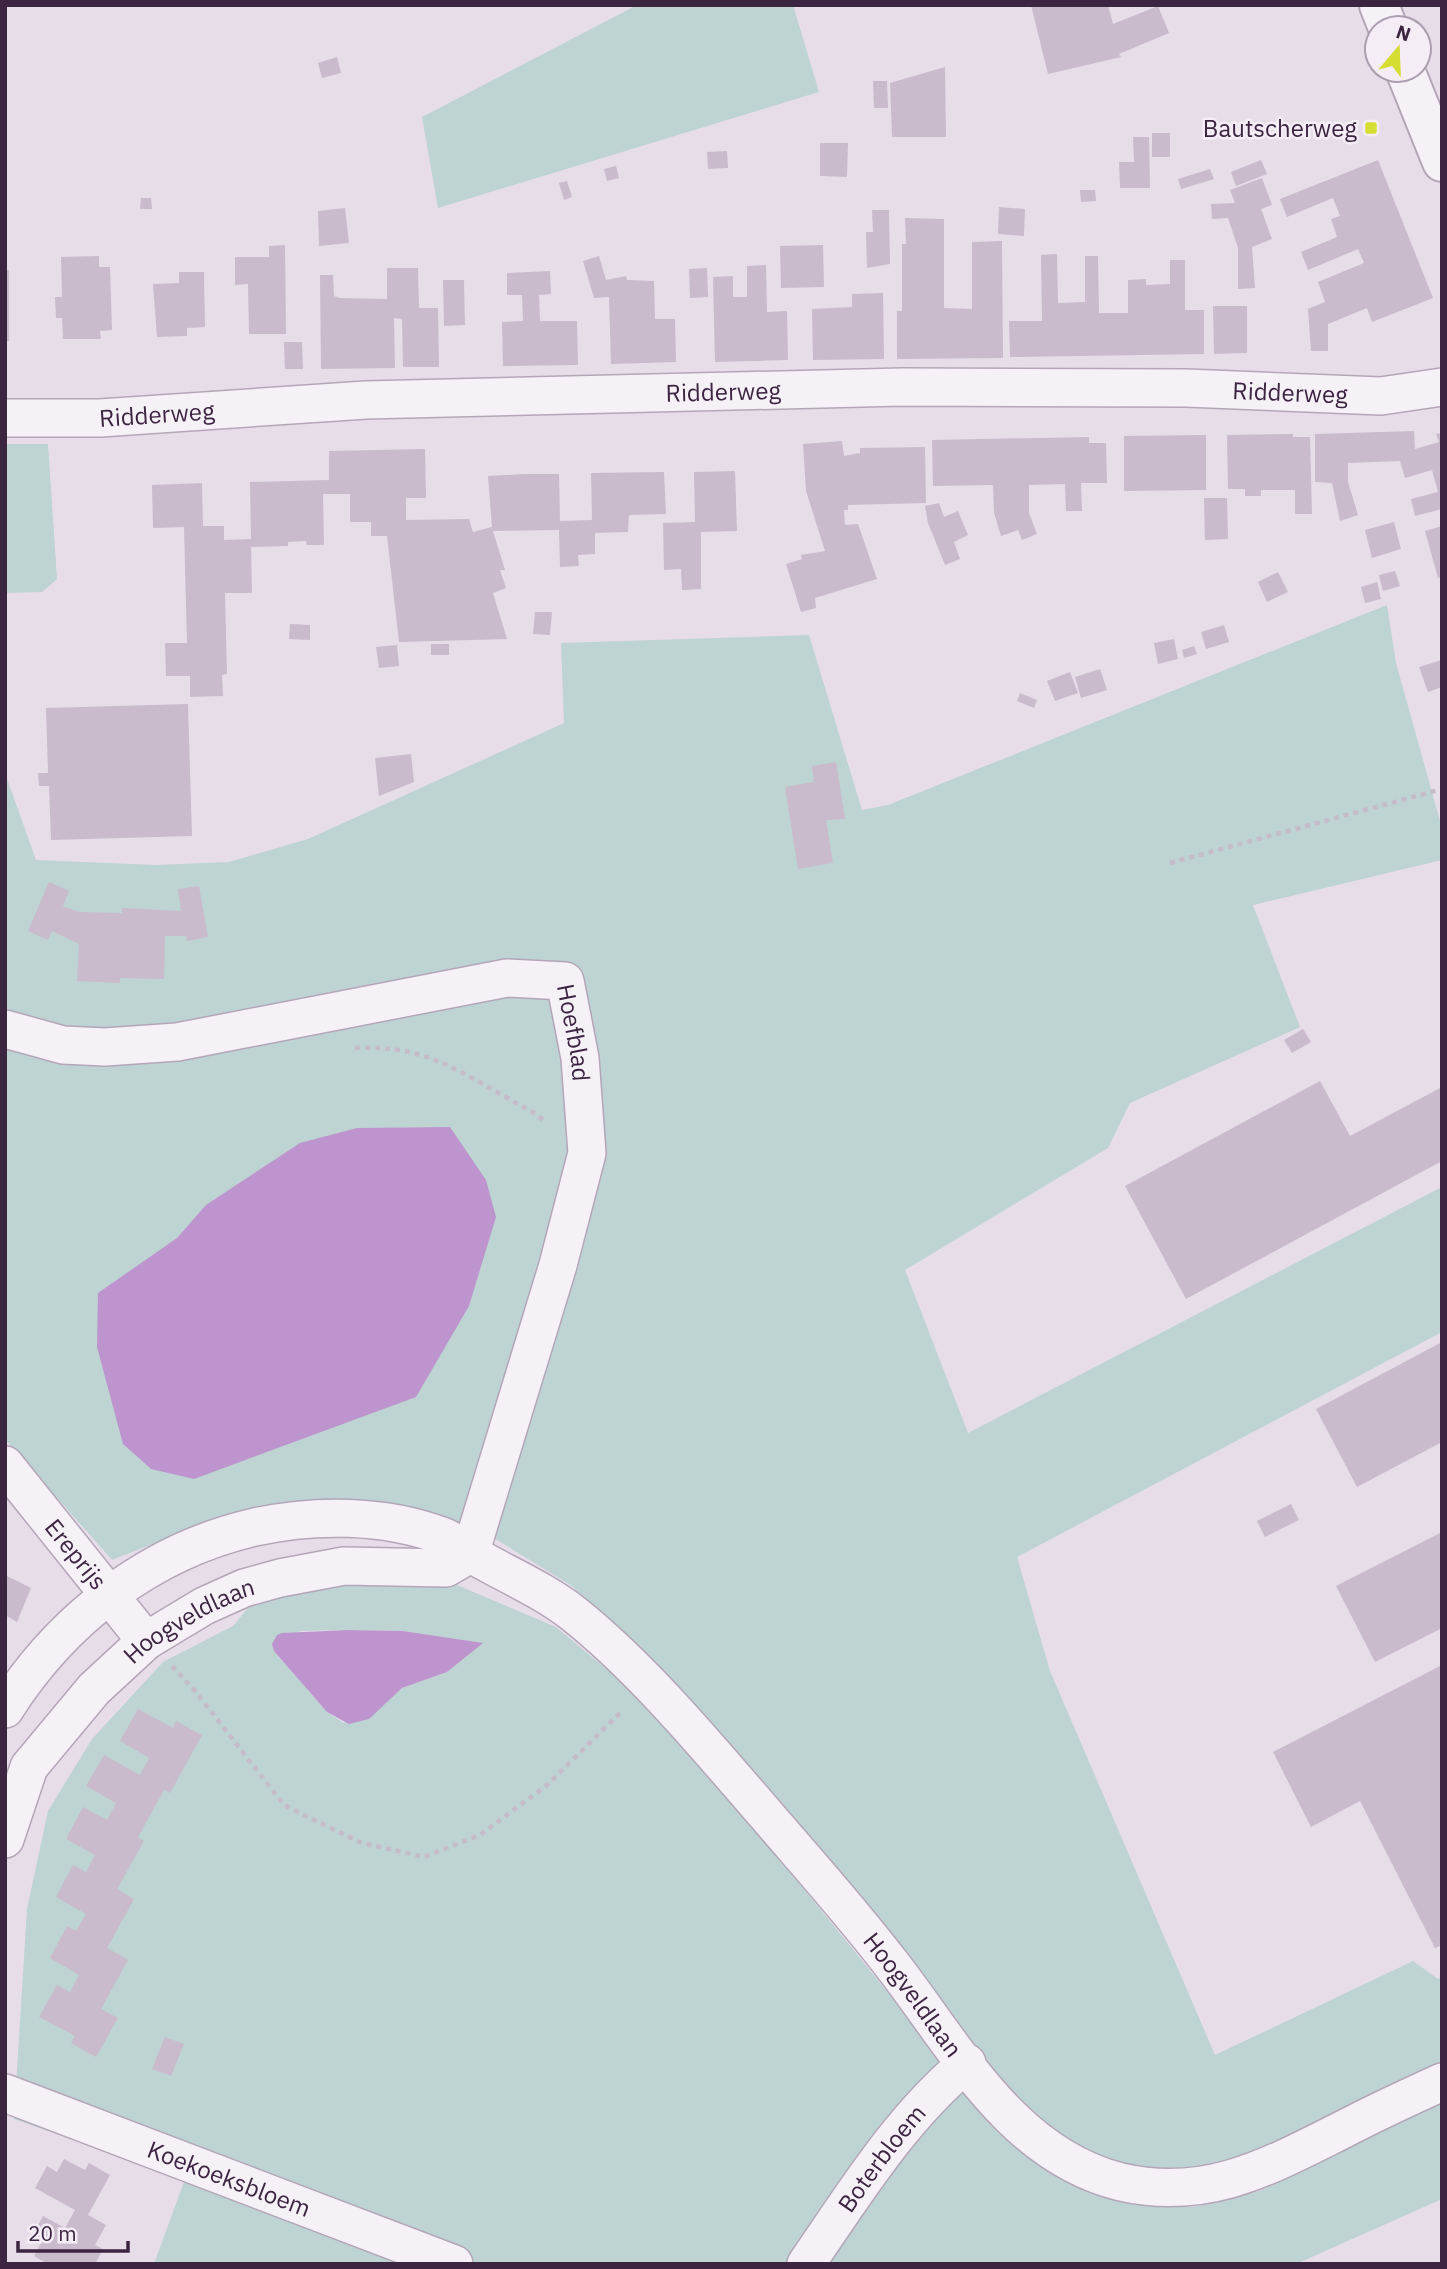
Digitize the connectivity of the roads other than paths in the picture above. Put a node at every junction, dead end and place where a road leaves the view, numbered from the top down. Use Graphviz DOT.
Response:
graph roads {
  1 [pos="1411,84"];
  2 [pos="1442,162"];
  3 [pos="1442,387"];
  4 [pos="5,418"];
  5 [pos="5,1029"];
  6 [pos="5,1465"];
  7 [pos="470,1554"];
  8 [pos="110,1594"];
  9 [pos="146,1642"];
  10 [pos="5,1709"];
  11 [pos="5,1839"];
  12 [pos="967,2063"];
  13 [pos="1442,2082"];
  14 [pos="5,2093"];
  15 [pos="454,2264"];
  16 [pos="806,2264"];
  1 -- 2 [label="street"];
  3 -- 4 [label="street, Ridderweg"];
  5 -- 7 [label="street, Hoefblad"];
  6 -- 8 [label="street, Ereprijs"];
  7 -- 8 [label="street, Hoogveldlaan"];
  7 -- 9 [label="street, Hoogveldlaan"];
  7 -- 12 [label="street, Hoogveldlaan"];
  8 -- 9 [label="street, Ereprijs"];
  8 -- 10 [label="street, Hoogveldlaan"];
  9 -- 11 [label="street, Hoogveldlaan"];
  12 -- 13 [label="street, Hoogveldlaan"];
  12 -- 16 [label="street, Boterbloem"];
  14 -- 15 [label="street, Koekoeksbloem"];
}
